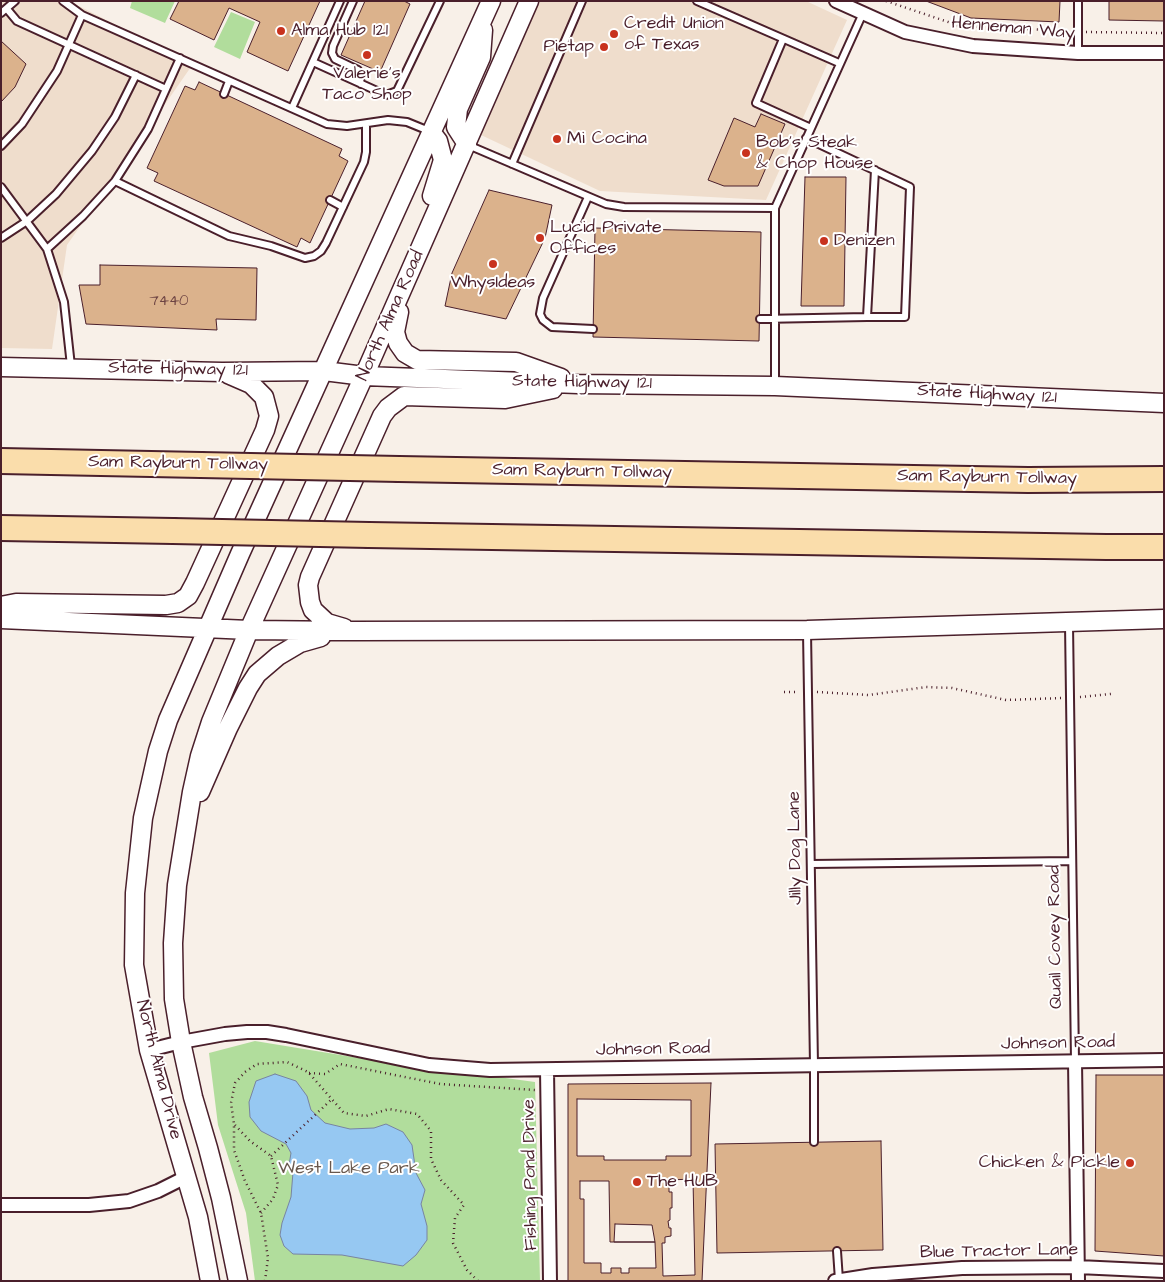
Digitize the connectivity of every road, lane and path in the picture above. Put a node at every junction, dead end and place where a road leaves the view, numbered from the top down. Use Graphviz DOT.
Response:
graph roads {
  1 [pos="15,1"];
  2 [pos="63,1"];
  3 [pos="340,1"];
  4 [pos="353,1"];
  5 [pos="440,1"];
  6 [pos="529,1"];
  7 [pos="582,1"];
  8 [pos="697,1"];
  9 [pos="836,1"];
  10 [pos="886,1"];
  11 [pos="1078,1"];
  12 [pos="488,8"];
  13 [pos="4,11"];
  14 [pos="863,13"];
  15 [pos="82,14"];
  16 [pos="1078,31"];
  17 [pos="1164,33"];
  18 [pos="783,39"];
  19 [pos="68,45"];
  20 [pos="1078,53"];
  21 [pos="1164,53"];
  22 [pos="180,58"];
  23 [pos="313,62"];
  24 [pos="839,63"];
  25 [pos="136,75"];
  26 [pos="229,81"];
  27 [pos="361,84"];
  28 [pos="166,89"];
  29 [pos="224,94"];
  30 [pos="292,108"];
  31 [pos="366,124"];
  32 [pos="810,128"];
  33 [pos="431,132"];
  34 [pos="806,138"];
  35 [pos="466,144"];
  36 [pos="1,146"];
  37 [pos="512,164"];
  38 [pos="875,170"];
  39 [pos="115,181"];
  40 [pos="1,187"];
  41 [pos="588,197"];
  42 [pos="330,200"];
  43 [pos="343,207"];
  44 [pos="775,208"];
  45 [pos="27,221"];
  46 [pos="432,222"];
  47 [pos="1,238"];
  48 [pos="47,249"];
  49 [pos="403,288"];
  50 [pos="867,317"];
  51 [pos="760,319"];
  52 [pos="775,320"];
  53 [pos="593,329"];
  54 [pos="1,367"];
  55 [pos="72,368"];
  56 [pos="324,371"];
  57 [pos="222,372"];
  58 [pos="364,376"];
  59 [pos="578,384"];
  60 [pos="775,386"];
  61 [pos="1164,403"];
  62 [pos="1,461"];
  63 [pos="1164,464"];
  64 [pos="1164,479"];
  65 [pos="1028,480"];
  66 [pos="1,528"];
  67 [pos="1164,546"];
  68 [pos="1106,547"];
  69 [pos="1164,557"];
  70 [pos="1,606"];
  71 [pos="1,618"];
  72 [pos="1164,619"];
  73 [pos="1069,622"];
  74 [pos="209,627"];
  75 [pos="249,630"];
  76 [pos="807,630"];
  77 [pos="354,632"];
  78 [pos="784,692"];
  79 [pos="800,692"];
  80 [pos="818,692"];
  81 [pos="1110,694"];
  82 [pos="1080,697"];
  83 [pos="1062,698"];
  84 [pos="188,821"];
  85 [pos="1072,862"];
  86 [pos="811,864"];
  87 [pos="181,1042"];
  88 [pos="149,1050"];
  89 [pos="1164,1060"];
  90 [pos="1075,1061"];
  91 [pos="814,1065"];
  92 [pos="547,1070"];
  93 [pos="308,1072"];
  94 [pos="524,1090"];
  95 [pos="331,1100"];
  96 [pos="234,1124"];
  97 [pos="814,1142"];
  98 [pos="271,1156"];
  99 [pos="186,1177"];
  100 [pos="1,1205"];
  101 [pos="261,1213"];
  102 [pos="836,1251"];
  103 [pos="1078,1267"];
  104 [pos="1164,1271"];
  105 [pos="210,1281"];
  106 [pos="238,1281"];
  107 [pos="265,1281"];
  108 [pos="478,1281"];
  109 [pos="550,1281"];
  110 [pos="837,1281"];
  111 [pos="1078,1281"];
  1 -- 13 [label="lane"];
  2 -- 15 [label="lane"];
  3 -- 23 [label="lane"];
  4 -- 27 [label="lane"];
  5 -- 27 [label="lane"];
  6 -- 35 [label="main road, North Alma Road"];
  7 -- 37 [label="lane"];
  8 -- 18 [label="lane"];
  9 -- 14 [label="street, Henneman Way"];
  10 -- 16 [label="path"];
  11 -- 16 [label="lane"];
  12 -- 33 [label="main road"];
  12 -- 35 [label="main road"];
  13 -- 19 [label="lane"];
  14 -- 20 [label="street, Henneman Way"];
  14 -- 24 [label="lane"];
  15 -- 19 [label="lane"];
  15 -- 22 [label="lane"];
  16 -- 17 [label="path"];
  16 -- 20 [label="lane"];
  18 -- 24 [label="lane"];
  18 -- 32 [label="lane"];
  19 -- 25 [label="lane"];
  19 -- 36 [label="lane"];
  20 -- 21 [label="street, Henneman Way"];
  22 -- 26 [label="lane"];
  22 -- 28 [label="lane"];
  23 -- 27 [label="lane"];
  23 -- 30 [label="lane"];
  24 -- 32 [label="lane"];
  25 -- 28 [label="lane"];
  25 -- 45 [label="lane"];
  26 -- 29 [label="lane"];
  26 -- 30 [label="lane"];
  28 -- 39 [label="lane"];
  30 -- 31 [label="lane"];
  31 -- 33 [label="lane"];
  31 -- 43 [label="lane"];
  32 -- 34 [label="lane"];
  33 -- 46 [label="main road"];
  33 -- 56 [label="main road"];
  34 -- 38 [label="lane"];
  34 -- 44 [label="lane"];
  35 -- 37 [label="lane"];
  35 -- 46 [label="main road, North Alma Road"];
  37 -- 41 [label="lane"];
  38 -- 50 [label="lane"];
  38 -- 50 [label="lane"];
  39 -- 43 [label="lane"];
  39 -- 48 [label="lane"];
  40 -- 45 [label="lane"];
  41 -- 44 [label="lane"];
  41 -- 53 [label="lane"];
  42 -- 43 [label="lane"];
  44 -- 52 [label="lane"];
  45 -- 47 [label="lane"];
  45 -- 48 [label="lane"];
  46 -- 49 [label="main road, North Alma Road"];
  48 -- 55 [label="lane"];
  49 -- 58 [label="main road, North Alma Road"];
  49 -- 59 [label="main road"];
  50 -- 52 [label="lane"];
  51 -- 52 [label="lane"];
  52 -- 60 [label="lane"];
  54 -- 55 [label="main road, State Highway 121"];
  55 -- 57 [label="main road, State Highway 121"];
  56 -- 57 [label="main road, State Highway 121"];
  56 -- 58 [label="main road, State Highway 121"];
  56 -- 74 [label="main road"];
  57 -- 70 [label="main road"];
  58 -- 59 [label="main road, State Highway 121"];
  58 -- 75 [label="main road, North Alma Road"];
  59 -- 60 [label="main road, State Highway 121"];
  59 -- 77 [label="main road"];
  60 -- 61 [label="main road, State Highway 121"];
  62 -- 65 [label="highway, Sam Rayburn Tollway, bridge"];
  63 -- 65 [label="highway"];
  64 -- 65 [label="highway, Sam Rayburn Tollway"];
  66 -- 68 [label="highway, bridge"];
  67 -- 68 [label="highway"];
  68 -- 69 [label="highway"];
  71 -- 74 [label="main road"];
  72 -- 73 [label="main road"];
  73 -- 76 [label="main road"];
  73 -- 85 [label="lane, Quail Covey Road"];
  74 -- 75 [label="main road"];
  74 -- 88 [label="main road, North Alma Drive"];
  75 -- 77 [label="main road"];
  75 -- 84 [label="main road, North Alma Drive"];
  76 -- 77 [label="main road"];
  76 -- 86 [label="lane, Jilly Dog Lane"];
  77 -- 84 [label="main road"];
  78 -- 79 [label="path"];
  80 -- 83 [label="path"];
  81 -- 82 [label="path"];
  84 -- 87 [label="main road, North Alma Drive"];
  85 -- 86 [label="lane"];
  85 -- 90 [label="lane, Quail Covey Road"];
  86 -- 91 [label="lane, Jilly Dog Lane"];
  87 -- 88 [label="street, Johnson Road"];
  87 -- 92 [label="street, Johnson Road"];
  87 -- 106 [label="main road, North Alma Drive"];
  88 -- 99 [label="main road, North Alma Drive"];
  89 -- 90 [label="street, Johnson Road"];
  90 -- 91 [label="street, Johnson Road"];
  90 -- 103 [label="street, Quail Covey Road"];
  91 -- 92 [label="street, Johnson Road"];
  91 -- 97 [label="lane, Jilly Dog Lane"];
  92 -- 109 [label="street, Fishing Pond Drive"];
  93 -- 94 [label="path"];
  93 -- 95 [label="path"];
  93 -- 96 [label="path"];
  95 -- 98 [label="path"];
  95 -- 108 [label="path"];
  96 -- 98 [label="path"];
  96 -- 101 [label="path"];
  98 -- 101 [label="path"];
  99 -- 100 [label="street"];
  99 -- 105 [label="main road, North Alma Drive"];
  101 -- 107 [label="path"];
  102 -- 110 [label="lane"];
  103 -- 104 [label="street, Blue Tractor Lane"];
  103 -- 110 [label="street, Blue Tractor Lane"];
  103 -- 111 [label="street, Quail Covey Road"];
}
